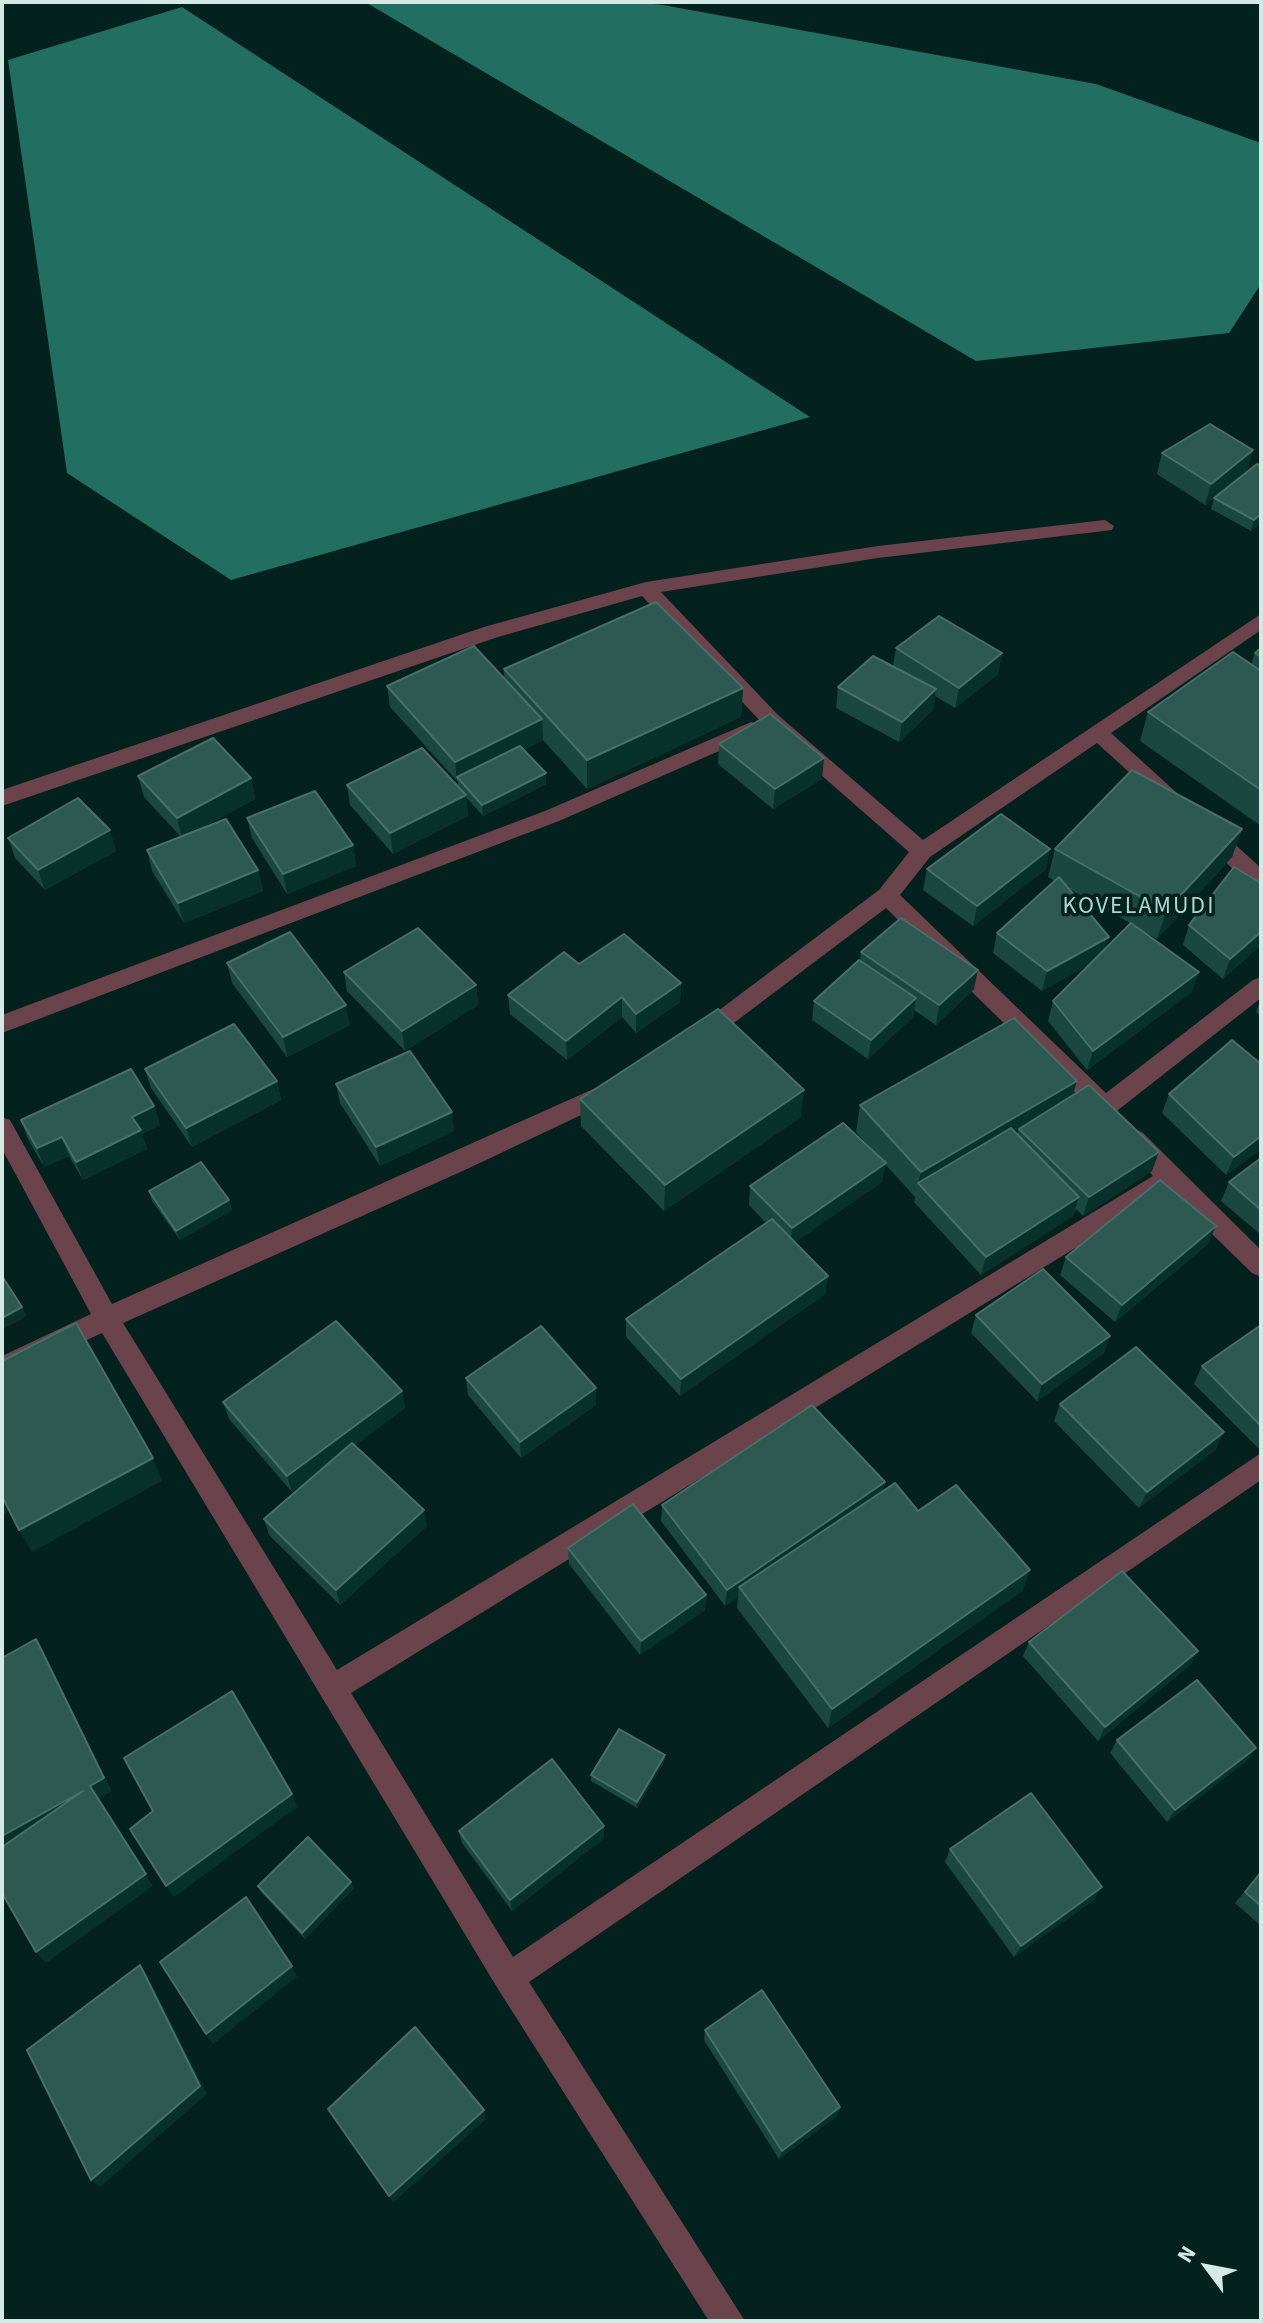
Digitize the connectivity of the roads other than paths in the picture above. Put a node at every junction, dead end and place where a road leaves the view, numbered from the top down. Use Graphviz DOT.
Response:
graph roads {
  1 [pos="1105,526"];
  2 [pos="646,588"];
  3 [pos="1261,621"];
  4 [pos="771,720"];
  5 [pos="1099,733"];
  6 [pos="2,798"];
  7 [pos="922,851"];
  8 [pos="1261,881"];
  9 [pos="887,896"];
  10 [pos="1261,986"];
  11 [pos="2,1024"];
  12 [pos="684,1046"];
  13 [pos="634,1076"];
  14 [pos="1105,1107"];
  15 [pos="2,1127"];
  16 [pos="1170,1178"];
  17 [pos="1261,1266"];
  18 [pos="106,1317"];
  19 [pos="2,1368"];
  20 [pos="1261,1465"];
  21 [pos="332,1689"];
  22 [pos="509,1978"];
  23 [pos="728,2321"];
  1 -- 2 [label="street"];
  2 -- 4 [label="street"];
  2 -- 6 [label="street"];
  3 -- 5 [label="street"];
  4 -- 7 [label="street"];
  4 -- 11 [label="street"];
  5 -- 7 [label="street"];
  5 -- 8 [label="street"];
  7 -- 9 [label="street"];
  9 -- 12 [label="street"];
  9 -- 14 [label="street"];
  10 -- 14 [label="street"];
  13 -- 18 [label="street"];
  14 -- 16 [label="street"];
  15 -- 18 [label="street"];
  16 -- 17 [label="street"];
  16 -- 21 [label="street"];
  18 -- 19 [label="street"];
  18 -- 21 [label="street"];
  20 -- 22 [label="street"];
  21 -- 22 [label="street"];
  22 -- 23 [label="street"];
}
